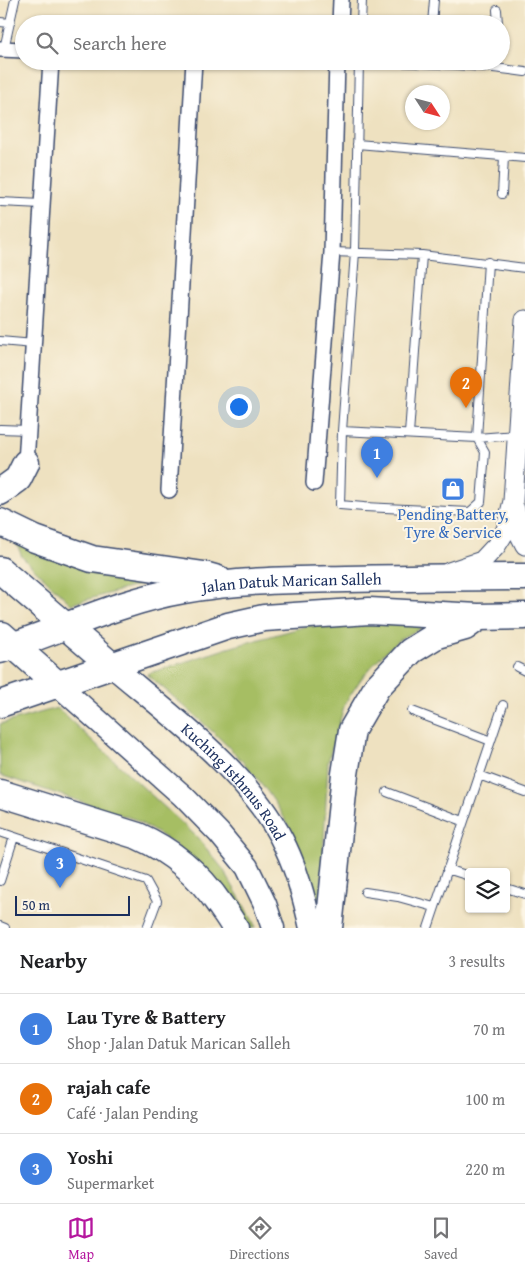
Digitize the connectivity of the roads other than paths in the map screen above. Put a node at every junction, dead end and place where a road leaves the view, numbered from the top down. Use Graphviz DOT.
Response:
graph roads {
  1 [pos="15,0"];
  2 [pos="342,0"];
  3 [pos="362,0"];
  4 [pos="434,0"];
  5 [pos="497,10"];
  6 [pos="341,15"];
  7 [pos="361,15"];
  8 [pos="433,15"];
  9 [pos="497,15"];
  10 [pos="0,22"];
  11 [pos="10,22"];
  12 [pos="2,49"];
  13 [pos="15,50"];
  14 [pos="510,68"];
  15 [pos="50,70"];
  16 [pos="193,70"];
  17 [pos="337,70"];
  18 [pos="360,70"];
  19 [pos="525,72"];
  20 [pos="356,144"];
  21 [pos="504,157"];
  22 [pos="525,158"];
  23 [pos="502,194"];
  24 [pos="0,202"];
  25 [pos="42,204"];
  26 [pos="332,252"];
  27 [pos="355,252"];
  28 [pos="422,255"];
  29 [pos="488,262"];
  30 [pos="525,268"];
  31 [pos="525,320"];
  32 [pos="0,341"];
  33 [pos="34,344"];
  34 [pos="0,429"];
  35 [pos="28,430"];
  36 [pos="342,431"];
  37 [pos="409,434"];
  38 [pos="518,435"];
  39 [pos="477,438"];
  40 [pos="26,463"];
  41 [pos="314,483"];
  42 [pos="169,490"];
  43 [pos="0,492"];
  44 [pos="513,501"];
  45 [pos="0,522"];
  46 [pos="525,545"];
  47 [pos="0,570"];
  48 [pos="433,577"];
  49 [pos="525,577"];
  50 [pos="232,583"];
  51 [pos="525,616"];
  52 [pos="478,617"];
  53 [pos="67,626"];
  54 [pos="5,643"];
  55 [pos="111,665"];
  56 [pos="517,667"];
  57 [pos="525,671"];
  58 [pos="57,684"];
  59 [pos="0,704"];
  60 [pos="503,705"];
  61 [pos="412,710"];
  62 [pos="492,741"];
  63 [pos="478,776"];
  64 [pos="387,792"];
  65 [pos="525,792"];
  66 [pos="0,793"];
  67 [pos="462,821"];
  68 [pos="0,832"];
  69 [pos="14,837"];
  70 [pos="447,869"];
  71 [pos="465,875"];
  72 [pos="0,881"];
  73 [pos="510,889"];
  74 [pos="365,892"];
  75 [pos="525,894"];
  76 [pos="434,907"];
  77 [pos="0,926"];
  78 [pos="5,928"];
  79 [pos="147,928"];
  80 [pos="235,928"];
  81 [pos="272,928"];
  82 [pos="312,928"];
  83 [pos="329,928"];
  84 [pos="428,928"];
  1 -- 11 [label="lane"];
  2 -- 6 [label="street"];
  3 -- 7 [label="lane"];
  4 -- 8 [label="lane"];
  5 -- 9 [label="lane"];
  10 -- 11 [label="lane"];
  11 -- 12 [label="lane"];
  12 -- 13 [label="street"];
  14 -- 19 [label="lane"];
  15 -- 25 [label="street"];
  16 -- 42 [label="street"];
  17 -- 26 [label="street"];
  18 -- 20 [label="lane"];
  20 -- 21 [label="lane"];
  20 -- 27 [label="lane"];
  21 -- 22 [label="lane"];
  21 -- 23 [label="lane"];
  24 -- 25 [label="lane"];
  25 -- 33 [label="street"];
  26 -- 27 [label="lane"];
  26 -- 41 [label="street"];
  27 -- 28 [label="lane"];
  27 -- 36 [label="lane"];
  28 -- 29 [label="lane"];
  28 -- 37 [label="lane"];
  29 -- 30 [label="lane"];
  29 -- 39 [label="lane"];
  31 -- 38 [label="street"];
  32 -- 33 [label="lane"];
  33 -- 35 [label="street"];
  34 -- 35 [label="lane"];
  35 -- 40 [label="street"];
  36 -- 37 [label="lane"];
  36 -- 39 [label="lane"];
  37 -- 39 [label="lane"];
  38 -- 39 [label="lane"];
  38 -- 44 [label="street"];
  40 -- 43 [label="highway"];
  44 -- 46 [label="street"];
  44 -- 48 [label="street"];
  45 -- 50 [label="highway"];
  47 -- 53 [label="highway"];
  48 -- 49 [label="highway, Jalan Datuk Marican Salleh"];
  48 -- 50 [label="highway, Jalan Datuk Marican Salleh"];
  50 -- 53 [label="highway, Jalan Datuk Marican Salleh"];
  51 -- 52 [label="highway, Jalan Datuk Marican Salleh"];
  52 -- 55 [label="highway, Jalan Datuk Marican Salleh"];
  52 -- 83 [label="highway"];
  53 -- 54 [label="highway, Jalan Datuk Marican Salleh"];
  53 -- 55 [label="highway"];
  54 -- 58 [label="highway"];
  55 -- 58 [label="highway, Jalan Datuk Marican Salleh"];
  55 -- 82 [label="main road, Kuching Isthmus Road"];
  56 -- 57 [label="lane"];
  58 -- 59 [label="highway, Jalan Datuk Marican Salleh"];
  58 -- 81 [label="main road"];
  60 -- 62 [label="lane"];
  61 -- 62 [label="lane"];
  62 -- 63 [label="lane"];
  63 -- 65 [label="lane"];
  63 -- 67 [label="lane"];
  64 -- 67 [label="lane"];
  66 -- 80 [label="highway"];
  67 -- 70 [label="lane"];
  68 -- 69 [label="lane"];
  69 -- 72 [label="lane"];
  69 -- 79 [label="lane"];
  70 -- 71 [label="lane"];
  70 -- 76 [label="lane"];
  73 -- 75 [label="lane"];
  74 -- 76 [label="lane"];
  76 -- 84 [label="lane"];
  77 -- 78 [label="lane"];
}
